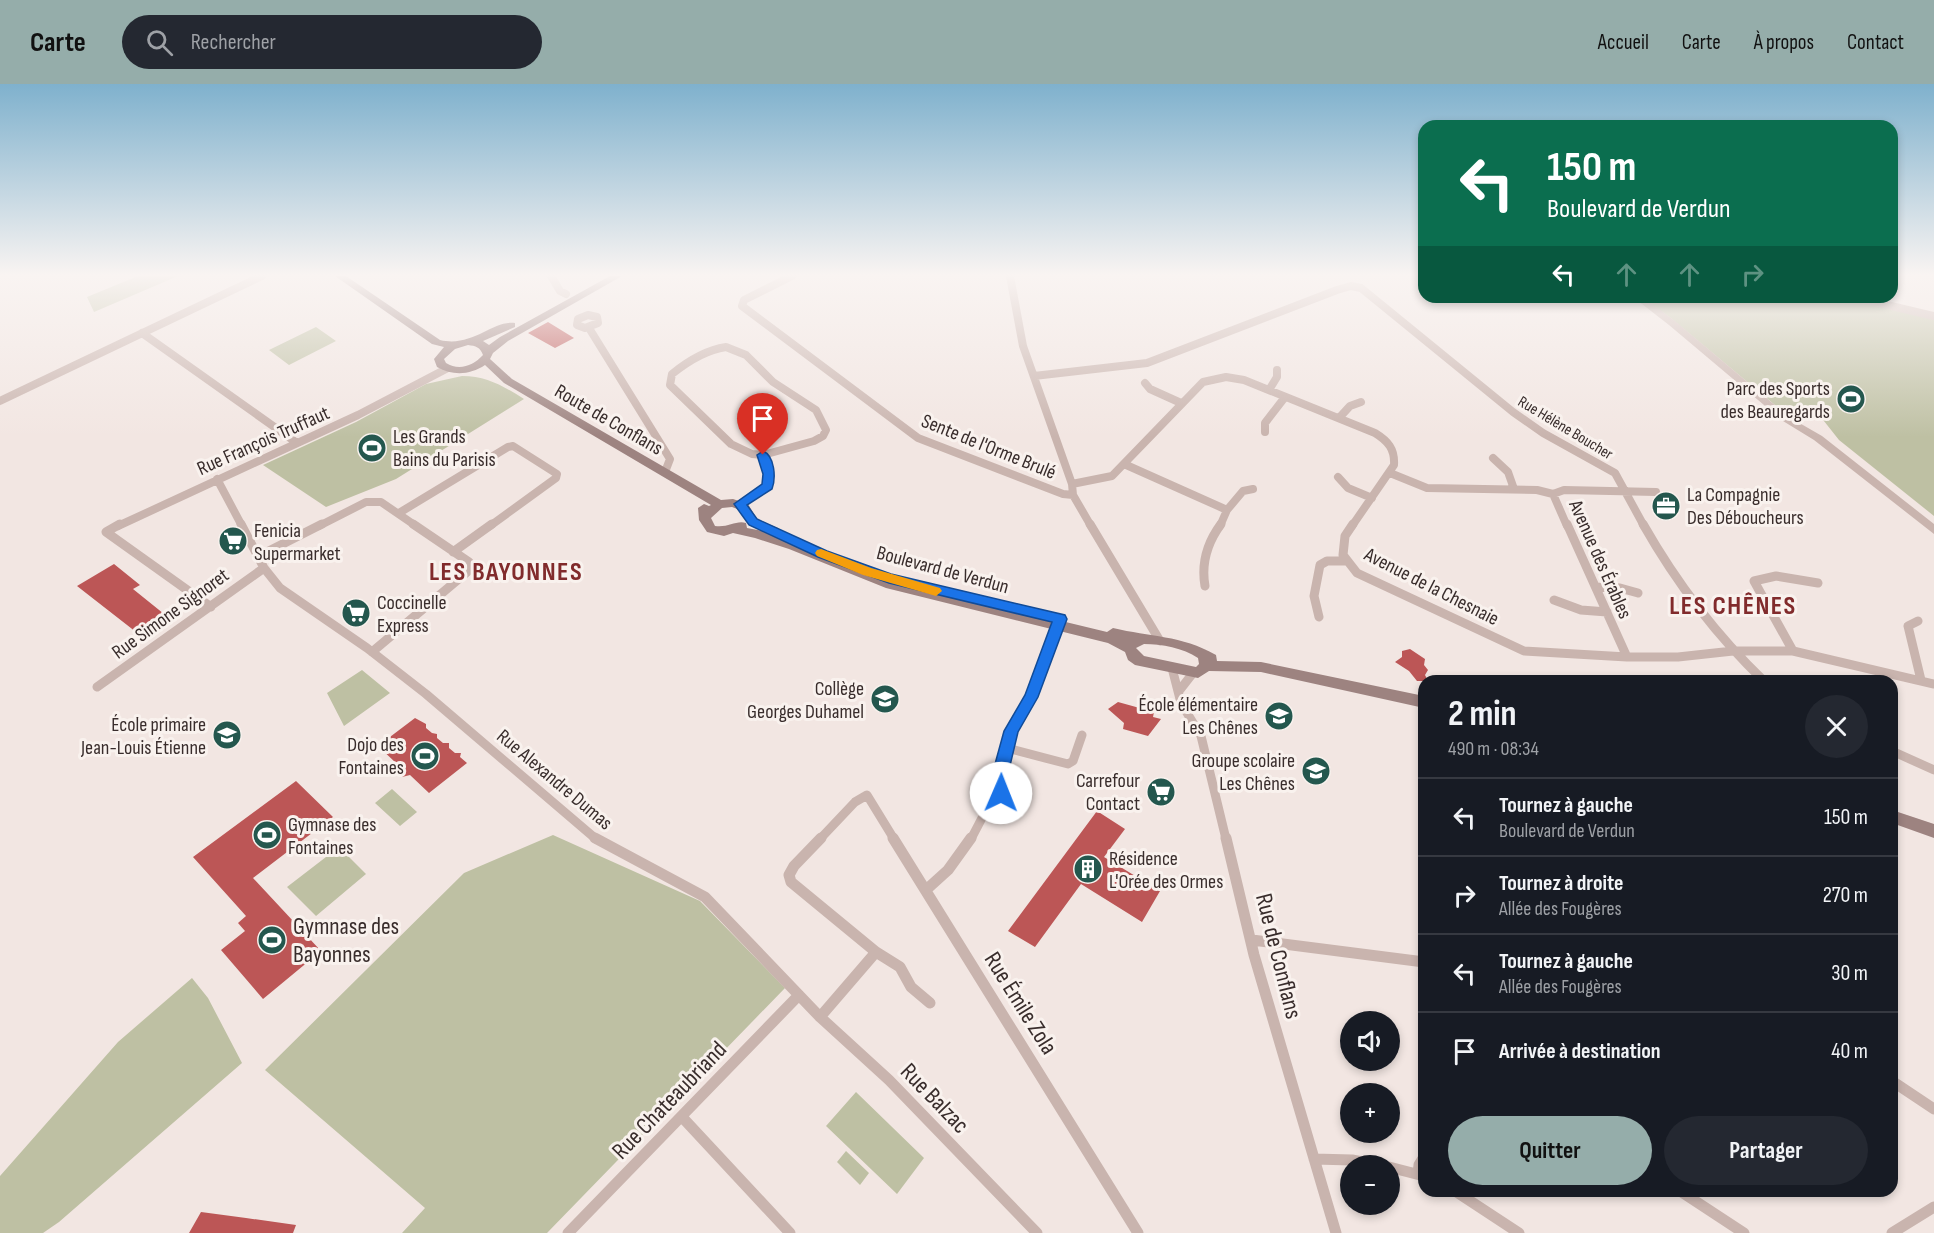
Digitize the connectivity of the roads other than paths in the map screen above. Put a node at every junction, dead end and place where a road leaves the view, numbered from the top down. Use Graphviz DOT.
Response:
graph roads {
  1 [pos="149,330"];
  2 [pos="418,330"];
  3 [pos="503,330"];
  4 [pos="521,330"];
  5 [pos="590,330"];
  6 [pos="773,330"];
  7 [pos="1020,330"];
  8 [pos="1234,330"];
  9 [pos="1411,330"];
  10 [pos="1680,330"];
  11 [pos="142,333"];
  12 [pos="436,342"];
  13 [pos="473,342"];
  14 [pos="452,346"];
  15 [pos="487,355"];
  16 [pos="442,363"];
  17 [pos="465,370"];
  18 [pos="1277,370"];
  19 [pos="1034,376"];
  20 [pos="508,381"];
  21 [pos="1145,383"];
  22 [pos="1269,390"];
  23 [pos="1285,397"];
  24 [pos="0,401"];
  25 [pos="1361,402"];
  26 [pos="1181,403"];
  27 [pos="1340,418"];
  28 [pos="1797,426"];
  29 [pos="1265,432"];
  30 [pos="297,443"];
  31 [pos="763,455"];
  32 [pos="1493,458"];
  33 [pos="1124,464"];
  34 [pos="665,472"];
  35 [pos="1390,473"];
  36 [pos="1338,477"];
  37 [pos="217,479"];
  38 [pos="1072,484"];
  39 [pos="691,489"];
  40 [pos="1253,489"];
  41 [pos="1514,489"];
  42 [pos="1624,491"];
  43 [pos="1656,492"];
  44 [pos="1553,494"];
  45 [pos="1073,495"];
  46 [pos="1372,498"];
  47 [pos="719,504"];
  48 [pos="744,510"];
  49 [pos="1227,510"];
  50 [pos="399,513"];
  51 [pos="706,515"];
  52 [pos="1934,525"];
  53 [pos="736,530"];
  54 [pos="1934,530"];
  55 [pos="453,552"];
  56 [pos="259,556"];
  57 [pos="1346,561"];
  58 [pos="264,568"];
  59 [pos="1818,583"];
  60 [pos="1205,586"];
  61 [pos="1596,587"];
  62 [pos="1638,593"];
  63 [pos="1554,600"];
  64 [pos="210,607"];
  65 [pos="1607,612"];
  66 [pos="1319,617"];
  67 [pos="1144,618"];
  68 [pos="1918,621"];
  69 [pos="1059,622"];
  70 [pos="1160,641"];
  71 [pos="1137,642"];
  72 [pos="1733,651"];
  73 [pos="1793,651"];
  74 [pos="372,652"];
  75 [pos="1627,657"];
  76 [pos="1205,661"];
  77 [pos="1173,668"];
  78 [pos="1193,673"];
  79 [pos="1758,675"];
  80 [pos="1921,680"];
  81 [pos="1934,684"];
  82 [pos="98,687"];
  83 [pos="1179,691"];
  84 [pos="1418,701"];
  85 [pos="1082,735"];
  86 [pos="1007,748"];
  87 [pos="1898,754"];
  88 [pos="1934,770"];
  89 [pos="1000,775"];
  90 [pos="993,797"];
  91 [pos="1898,819"];
  92 [pos="1934,831"];
  93 [pos="927,889"];
  94 [pos="1251,940"];
  95 [pos="876,952"];
  96 [pos="1418,961"];
  97 [pos="799,995"];
  98 [pos="930,1002"];
  99 [pos="820,1017"];
  100 [pos="1898,1085"];
  101 [pos="1934,1109"];
  102 [pos="682,1117"];
  103 [pos="1314,1159"];
  104 [pos="1340,1160"];
  105 [pos="1400,1170"];
  106 [pos="1418,1174"];
  107 [pos="1464,1197"];
  108 [pos="1689,1197"];
  109 [pos="1934,1207"];
  110 [pos="568,1233"];
  111 [pos="790,1233"];
  112 [pos="1037,1233"];
  113 [pos="1138,1233"];
  114 [pos="1336,1233"];
  115 [pos="1519,1233"];
  116 [pos="1744,1233"];
  117 [pos="1892,1233"];
  1 -- 11 [label="street"];
  2 -- 12 [label="main road"];
  3 -- 13 [label="main road"];
  4 -- 15 [label="main road"];
  5 -- 34 [label="street"];
  6 -- 45 [label="street, Sente de l'Orme Brulé"];
  7 -- 19 [label="street"];
  8 -- 19 [label="street, Rue Hélène Boucher"];
  9 -- 42 [label="street, Rue Hélène Boucher"];
  10 -- 28 [label="street"];
  11 -- 24 [label="street"];
  11 -- 30 [label="street"];
  12 -- 14 [label="main road"];
  12 -- 16 [label="main road"];
  13 -- 14 [label="main road"];
  13 -- 15 [label="main road, Route de Conflans"];
  14 -- 16 [label="main road"];
  15 -- 17 [label="main road"];
  15 -- 20 [label="main road, Route de Conflans"];
  16 -- 17 [label="main road, Route de Conflans"];
  16 -- 30 [label="street, Rue François Truffaut"];
  17 -- 20 [label="main road, Route de Conflans"];
  18 -- 22 [label="street"];
  19 -- 38 [label="street"];
  20 -- 34 [label="main road, Route de Conflans"];
  21 -- 26 [label="street"];
  22 -- 23 [label="street"];
  22 -- 26 [label="street"];
  23 -- 27 [label="street"];
  23 -- 29 [label="street"];
  25 -- 27 [label="street"];
  26 -- 33 [label="street"];
  27 -- 35 [label="street"];
  28 -- 52 [label="street"];
  28 -- 54 [label="street"];
  30 -- 37 [label="street, Rue François Truffaut"];
  31 -- 31 [label="street"];
  31 -- 48 [label="street"];
  32 -- 41 [label="street"];
  33 -- 38 [label="street"];
  33 -- 49 [label="street"];
  34 -- 39 [label="main road, Route de Conflans"];
  35 -- 41 [label="street, Avenue des Érables"];
  35 -- 46 [label="street, Avenue de la Chesnaie"];
  36 -- 46 [label="street"];
  37 -- 56 [label="street, Rue Alexandre Dumas"];
  37 -- 64 [label="street, Rue François Truffaut"];
  38 -- 45 [label="street"];
  39 -- 47 [label="main road, Route de Conflans"];
  39 -- 51 [label="main road"];
  40 -- 49 [label="street"];
  41 -- 44 [label="street, Avenue des Érables"];
  42 -- 43 [label="street"];
  42 -- 44 [label="street"];
  42 -- 72 [label="street"];
  44 -- 61 [label="street, Avenue des Érables"];
  45 -- 67 [label="street"];
  46 -- 57 [label="street, Avenue de la Chesnaie"];
  47 -- 48 [label="main road"];
  47 -- 51 [label="main road"];
  48 -- 53 [label="main road"];
  48 -- 69 [label="main road, Boulevard de Verdun"];
  49 -- 60 [label="street"];
  50 -- 55 [label="street"];
  50 -- 55 [label="street"];
  50 -- 56 [label="street"];
  51 -- 53 [label="main road"];
  53 -- 69 [label="main road, Boulevard de Verdun"];
  55 -- 74 [label="street"];
  56 -- 58 [label="street, Rue Alexandre Dumas"];
  57 -- 66 [label="street"];
  57 -- 75 [label="street, Avenue de la Chesnaie"];
  58 -- 64 [label="street, Rue Simone Signoret"];
  58 -- 74 [label="street, Rue Alexandre Dumas"];
  59 -- 73 [label="street"];
  61 -- 62 [label="street"];
  61 -- 65 [label="street, Avenue des Érables"];
  63 -- 65 [label="street"];
  64 -- 82 [label="street, Rue Simone Signoret"];
  65 -- 75 [label="street, Avenue des Érables"];
  67 -- 70 [label="street"];
  67 -- 71 [label="street"];
  68 -- 80 [label="street"];
  69 -- 71 [label="main road, Boulevard de Verdun"];
  69 -- 71 [label="main road, Boulevard de Verdun"];
  69 -- 86 [label="street"];
  70 -- 71 [label="main road"];
  70 -- 76 [label="main road"];
  71 -- 77 [label="main road"];
  72 -- 73 [label="street, Avenue de la Chesnaie"];
  72 -- 75 [label="street, Avenue de la Chesnaie"];
  72 -- 79 [label="street"];
  73 -- 80 [label="street, Avenue de la Chesnaie"];
  74 -- 97 [label="street, Rue Alexandre Dumas"];
  76 -- 78 [label="main road"];
  76 -- 84 [label="main road"];
  77 -- 78 [label="main road"];
  77 -- 83 [label="street, Rue de Conflans"];
  78 -- 83 [label="street"];
  80 -- 81 [label="street, Avenue de la Chesnaie"];
  83 -- 94 [label="street, Rue de Conflans"];
  85 -- 86 [label="street"];
  86 -- 89 [label="street"];
  87 -- 88 [label="street"];
  89 -- 90 [label="street"];
  89 -- 90 [label="street"];
  90 -- 93 [label="street"];
  91 -- 92 [label="main road"];
  93 -- 95 [label="street, Rue Émile Zola"];
  93 -- 113 [label="street, Rue Émile Zola"];
  94 -- 96 [label="street"];
  94 -- 103 [label="street, Rue de Conflans"];
  95 -- 98 [label="street"];
  95 -- 99 [label="street"];
  97 -- 99 [label="street, Rue Balzac"];
  97 -- 102 [label="street, Rue Chateaubriand"];
  99 -- 112 [label="street, Rue Balzac"];
  100 -- 101 [label="street"];
  102 -- 110 [label="street, Rue Chateaubriand"];
  102 -- 111 [label="street"];
  103 -- 104 [label="street"];
  103 -- 114 [label="street, Rue de Conflans"];
  105 -- 106 [label="street"];
  107 -- 115 [label="street"];
  108 -- 116 [label="street"];
  109 -- 117 [label="street"];
}
